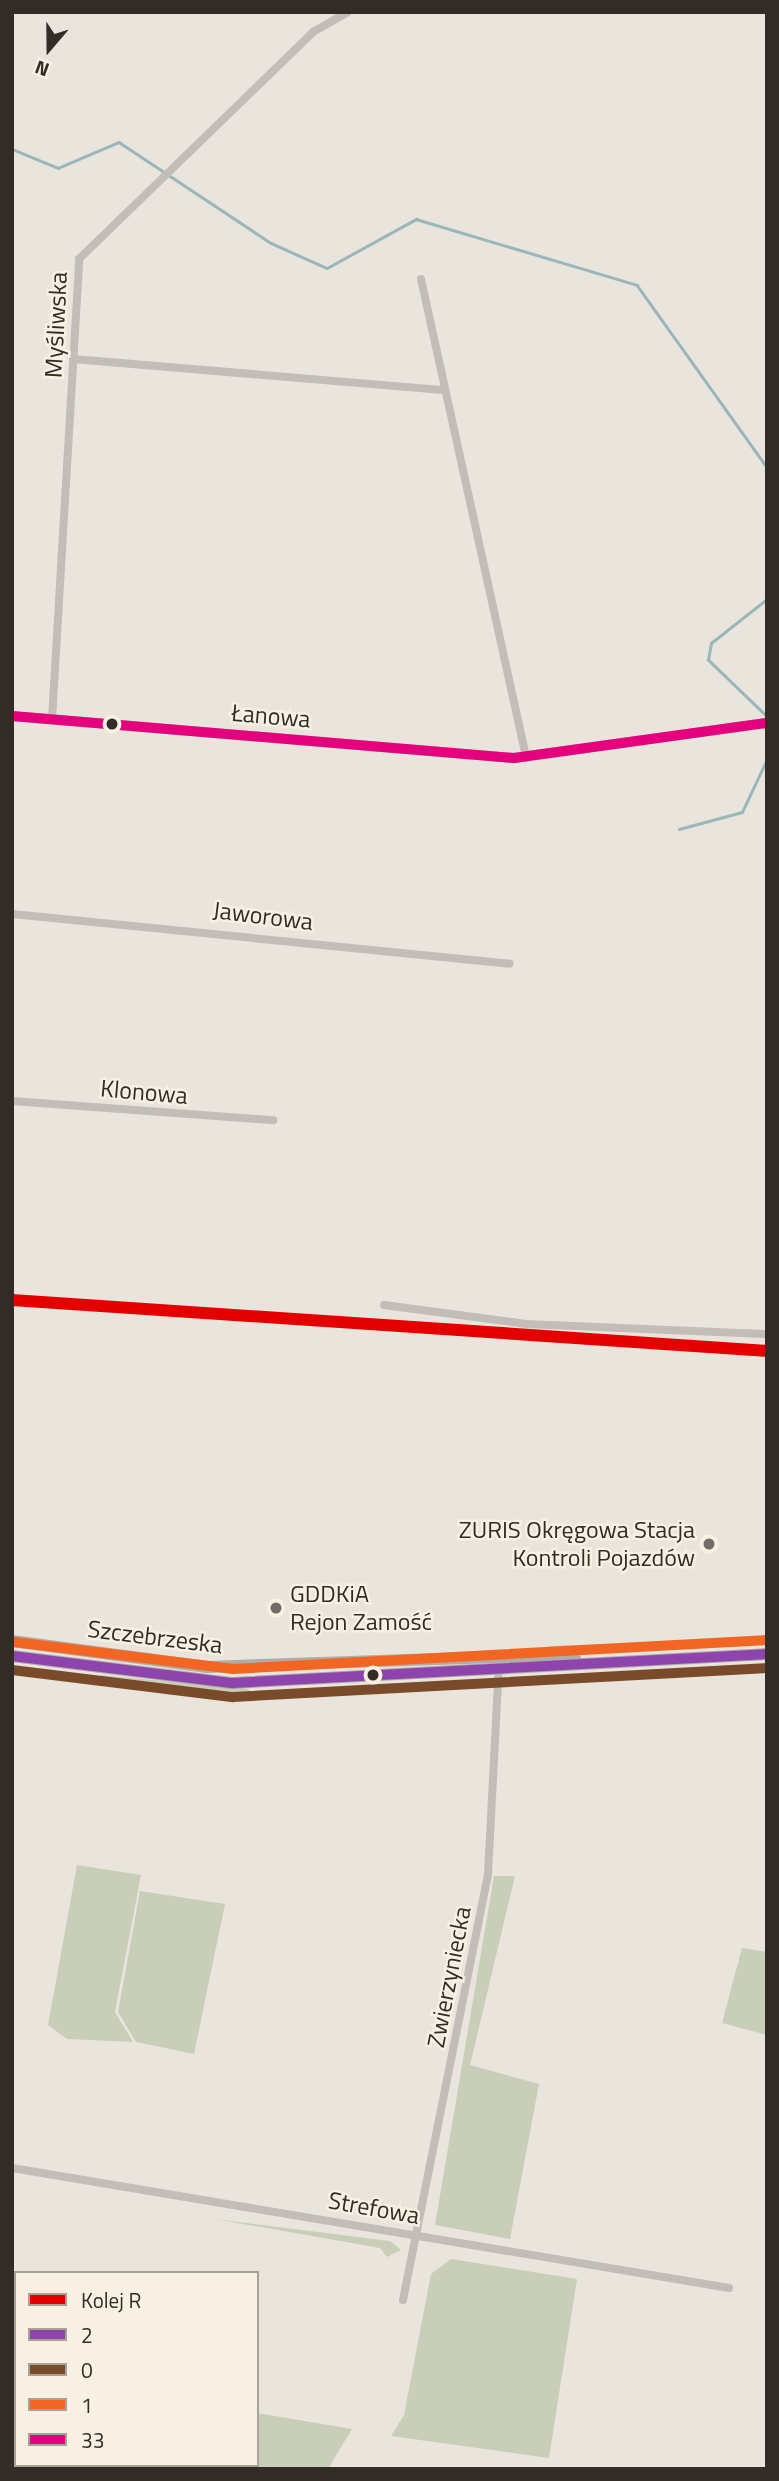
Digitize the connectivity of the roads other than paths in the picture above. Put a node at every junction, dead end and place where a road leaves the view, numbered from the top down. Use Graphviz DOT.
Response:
graph roads {
  1 [pos="348,12"];
  2 [pos="421,279"];
  3 [pos="73,359"];
  4 [pos="443,390"];
  5 [pos="12,716"];
  6 [pos="52,719"];
  7 [pos="767,723"];
  8 [pos="526,758"];
  9 [pos="12,914"];
  10 [pos="509,964"];
  11 [pos="12,1101"];
  12 [pos="273,1120"];
  13 [pos="384,1305"];
  14 [pos="767,1334"];
  15 [pos="12,1641"];
  16 [pos="767,1654"];
  17 [pos="12,1656"];
  18 [pos="499,1657"];
  19 [pos="589,1662"];
  20 [pos="499,1672"];
  21 [pos="12,2168"];
  22 [pos="417,2234"];
  23 [pos="729,2288"];
  24 [pos="403,2301"];
  1 -- 3 [label="street, Myśliwska"];
  2 -- 4 [label="street"];
  3 -- 4 [label="street"];
  3 -- 6 [label="street, Myśliwska"];
  4 -- 8 [label="street"];
  5 -- 6 [label="street, Łanowa"];
  6 -- 8 [label="street, Łanowa"];
  7 -- 8 [label="street, Łanowa"];
  9 -- 10 [label="street, Jaworowa"];
  11 -- 12 [label="street, Klonowa"];
  13 -- 14 [label="street"];
  15 -- 18 [label="main road, Szczebrzeska"];
  16 -- 19 [label="main road"];
  17 -- 20 [label="main road, Szczebrzeska"];
  18 -- 19 [label="main road, Szczebrzeska"];
  18 -- 20 [label="street, Zwierzyniecka"];
  19 -- 20 [label="main road, Szczebrzeska"];
  20 -- 22 [label="street, Zwierzyniecka"];
  21 -- 22 [label="street, Strefowa"];
  22 -- 23 [label="street, Strefowa"];
  22 -- 24 [label="street, Zwierzyniecka"];
}
